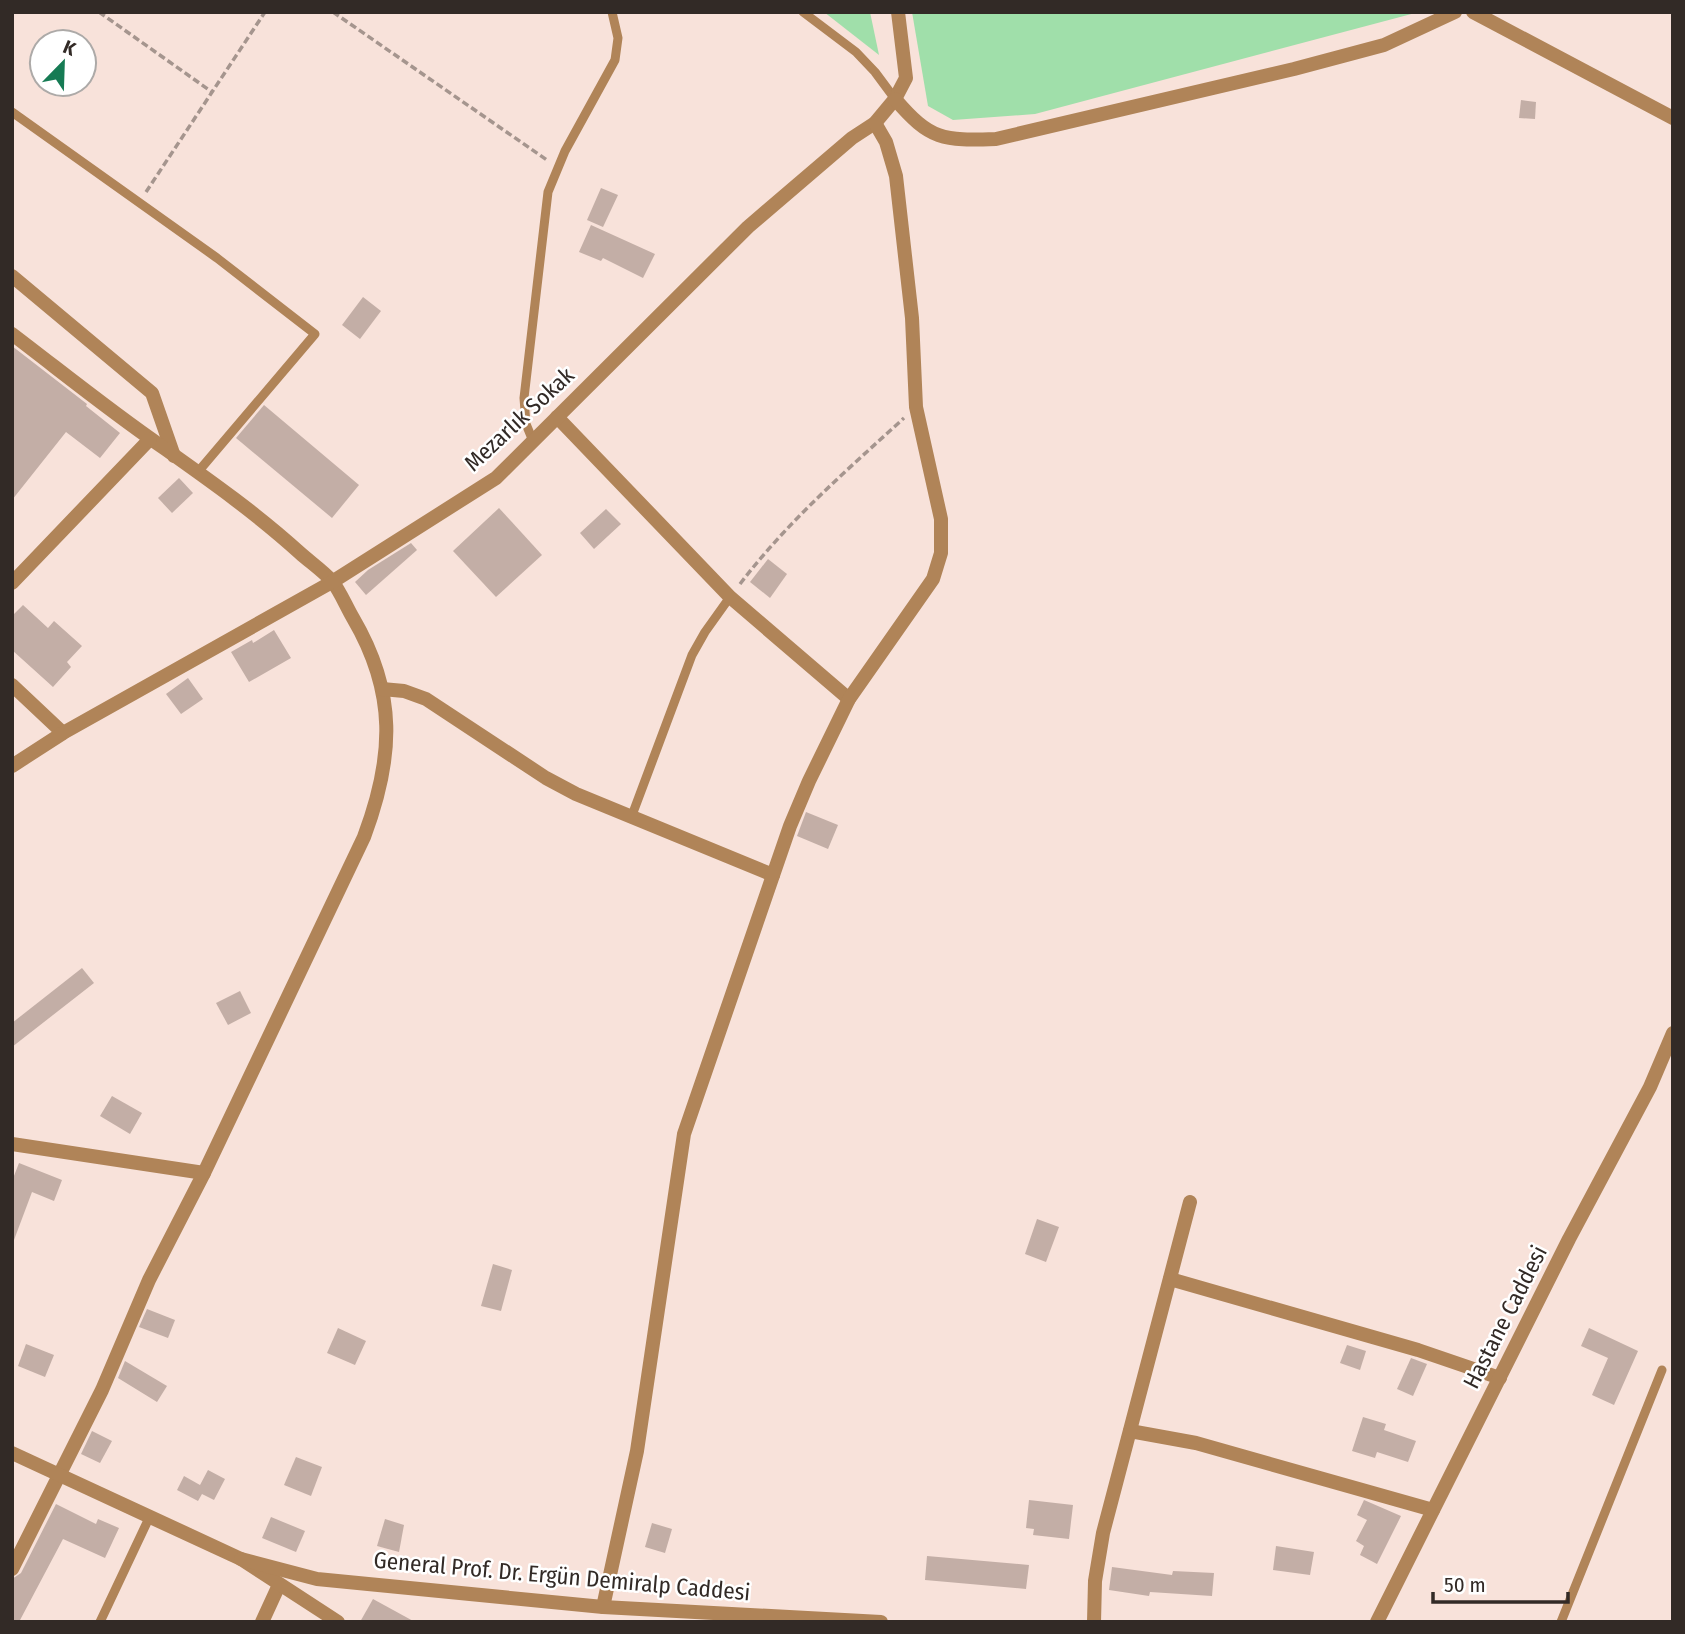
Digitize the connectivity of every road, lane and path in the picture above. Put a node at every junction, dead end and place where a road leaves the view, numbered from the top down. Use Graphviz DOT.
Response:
graph roads {
  1 [pos="99,12"];
  2 [pos="265,12"];
  3 [pos="332,12"];
  4 [pos="612,12"];
  5 [pos="803,12"];
  6 [pos="898,12"];
  7 [pos="1455,12"];
  8 [pos="1473,12"];
  9 [pos="212,92"];
  10 [pos="895,99"];
  11 [pos="12,112"];
  12 [pos="1673,118"];
  13 [pos="875,123"];
  14 [pos="557,167"];
  15 [pos="139,202"];
  16 [pos="12,276"];
  17 [pos="12,334"];
  18 [pos="916,407"];
  19 [pos="557,417"];
  20 [pos="150,439"];
  21 [pos="533,441"];
  22 [pos="174,456"];
  23 [pos="197,473"];
  24 [pos="332,582"];
  25 [pos="12,583"];
  26 [pos="730,597"];
  27 [pos="12,685"];
  28 [pos="382,689"];
  29 [pos="849,699"];
  30 [pos="63,733"];
  31 [pos="12,765"];
  32 [pos="631,818"];
  33 [pos="773,875"];
  34 [pos="1673,1033"];
  35 [pos="12,1144"];
  36 [pos="204,1173"];
  37 [pos="1190,1202"];
  38 [pos="1170,1279"];
  39 [pos="1662,1370"];
  40 [pos="1500,1378"];
  41 [pos="1130,1431"];
  42 [pos="12,1453"];
  43 [pos="58,1474"];
  44 [pos="1433,1510"];
  45 [pos="150,1516"];
  46 [pos="241,1559"];
  47 [pos="12,1569"];
  48 [pos="279,1585"];
  49 [pos="603,1607"];
  50 [pos="100,1622"];
  51 [pos="262,1622"];
  52 [pos="338,1622"];
  53 [pos="881,1622"];
  54 [pos="1094,1622"];
  55 [pos="1377,1622"];
  56 [pos="1561,1622"];
  1 -- 9 [label="path"];
  2 -- 9 [label="path"];
  3 -- 14 [label="path"];
  4 -- 14 [label="lane"];
  5 -- 10 [label="lane"];
  6 -- 10 [label="street"];
  7 -- 10 [label="street"];
  8 -- 12 [label="street"];
  9 -- 15 [label="path"];
  10 -- 13 [label="street, Mezarlık Sokak"];
  11 -- 15 [label="lane"];
  13 -- 18 [label="street"];
  13 -- 19 [label="street, Mezarlık Sokak"];
  14 -- 21 [label="lane"];
  15 -- 23 [label="lane"];
  16 -- 22 [label="street"];
  17 -- 20 [label="street"];
  18 -- 26 [label="path"];
  18 -- 29 [label="street"];
  19 -- 21 [label="street, Mezarlık Sokak"];
  19 -- 26 [label="street"];
  20 -- 22 [label="street"];
  20 -- 25 [label="street"];
  21 -- 24 [label="street, Mezarlık Sokak"];
  22 -- 23 [label="street"];
  23 -- 24 [label="street"];
  24 -- 28 [label="street"];
  24 -- 30 [label="street, Mezarlık Sokak"];
  26 -- 29 [label="street"];
  26 -- 32 [label="lane"];
  27 -- 30 [label="street"];
  28 -- 32 [label="street"];
  28 -- 36 [label="street"];
  29 -- 33 [label="street"];
  30 -- 31 [label="street, Mezarlık Sokak"];
  32 -- 33 [label="street"];
  33 -- 49 [label="street"];
  34 -- 40 [label="street, Hastane Caddesi"];
  35 -- 36 [label="street"];
  36 -- 43 [label="street"];
  37 -- 38 [label="street"];
  38 -- 40 [label="street"];
  38 -- 41 [label="street"];
  39 -- 56 [label="lane"];
  40 -- 44 [label="street, Hastane Caddesi"];
  41 -- 44 [label="street"];
  41 -- 54 [label="street"];
  42 -- 43 [label="street"];
  43 -- 45 [label="street"];
  43 -- 47 [label="street"];
  44 -- 55 [label="street, Hastane Caddesi"];
  45 -- 46 [label="street"];
  45 -- 50 [label="lane"];
  46 -- 48 [label="street"];
  46 -- 49 [label="street, General Prof. Dr. Ergün Demiralp Caddesi"];
  48 -- 51 [label="street"];
  48 -- 52 [label="street"];
  49 -- 53 [label="street, General Prof. Dr. Ergün Demiralp Caddesi"];
}
